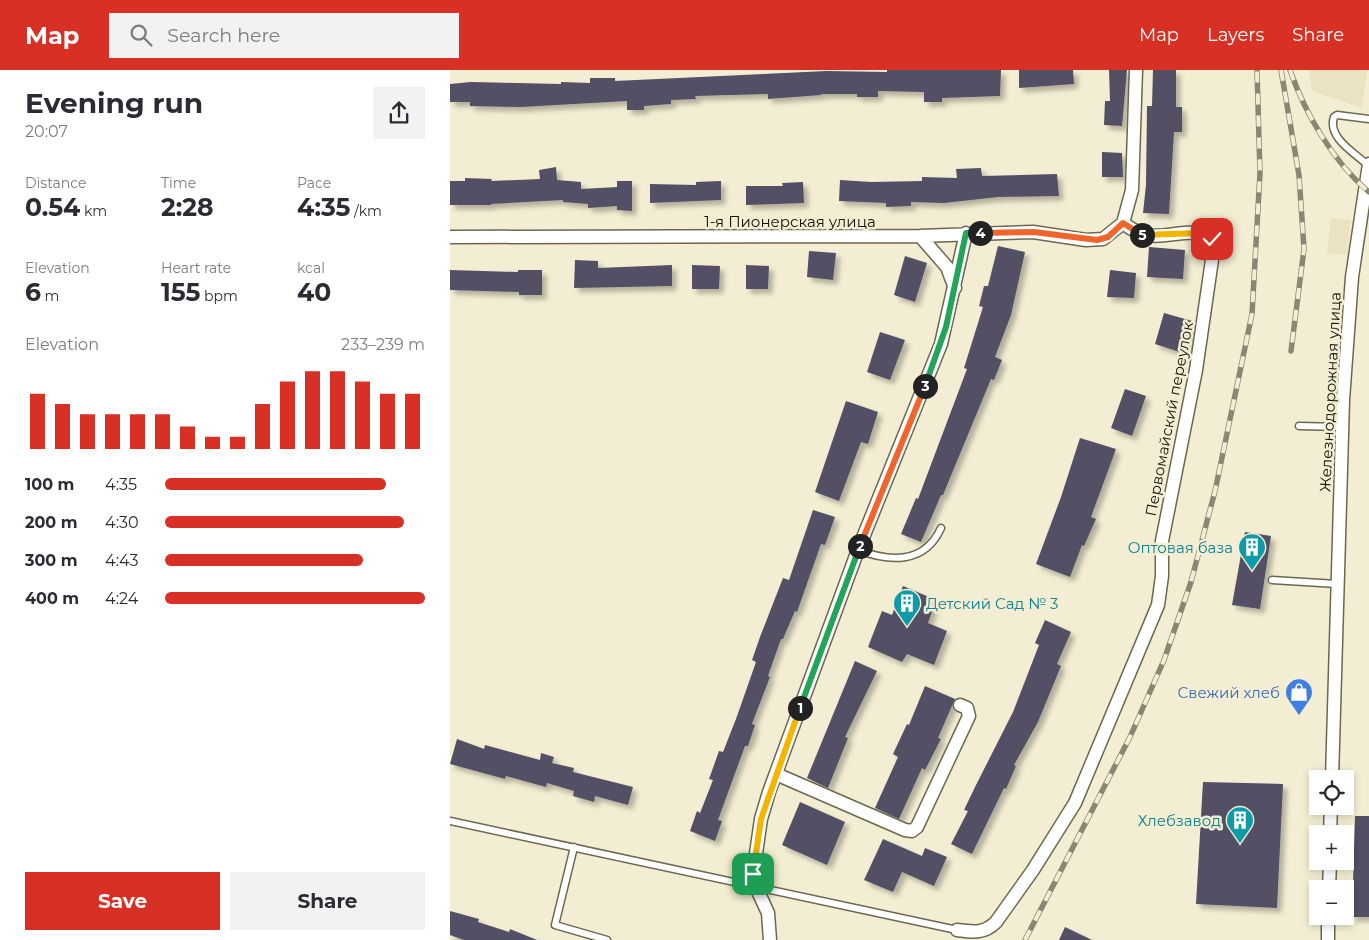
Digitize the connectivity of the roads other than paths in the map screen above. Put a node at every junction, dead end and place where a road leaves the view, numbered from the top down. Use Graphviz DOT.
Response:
graph roads {
  1 [pos="1136,70"];
  2 [pos="1369,119"];
  3 [pos="1369,165"];
  4 [pos="1123,223"];
  5 [pos="966,233"];
  6 [pos="920,236"];
  7 [pos="450,237"];
  8 [pos="955,288"];
  9 [pos="1300,426"];
  10 [pos="1342,427"];
  11 [pos="941,528"];
  12 [pos="858,550"];
  13 [pos="1272,580"];
  14 [pos="1337,584"];
  15 [pos="960,705"];
  16 [pos="1332,770"];
  17 [pos="776,774"];
  18 [pos="450,821"];
  19 [pos="574,847"];
  20 [pos="756,886"];
  21 [pos="1328,925"];
  22 [pos="957,930"];
  23 [pos="607,940"];
  24 [pos="770,940"];
  25 [pos="1328,940"];
  1 -- 4 [label="street"];
  2 -- 3 [label="lane"];
  3 -- 10 [label="street, Железнодорожная улица"];
  4 -- 5 [label="street, 1-я Пионерская улица"];
  4 -- 22 [label="street, Первомайский переулок"];
  5 -- 6 [label="street, 1-я Пионерская улица"];
  5 -- 8 [label="street"];
  6 -- 7 [label="street, 1-я Пионерская улица"];
  6 -- 8 [label="street"];
  8 -- 12 [label="street"];
  9 -- 10 [label="lane"];
  10 -- 14 [label="street, Железнодорожная улица"];
  11 -- 12 [label="lane"];
  12 -- 17 [label="street"];
  13 -- 14 [label="lane"];
  14 -- 16 [label="street, Железнодорожная улица"];
  15 -- 17 [label="street"];
  17 -- 20 [label="street"];
  18 -- 19 [label="lane"];
  19 -- 20 [label="lane"];
  19 -- 23 [label="lane"];
  20 -- 22 [label="lane"];
  20 -- 24 [label="street"];
  21 -- 25 [label="street"];
}
